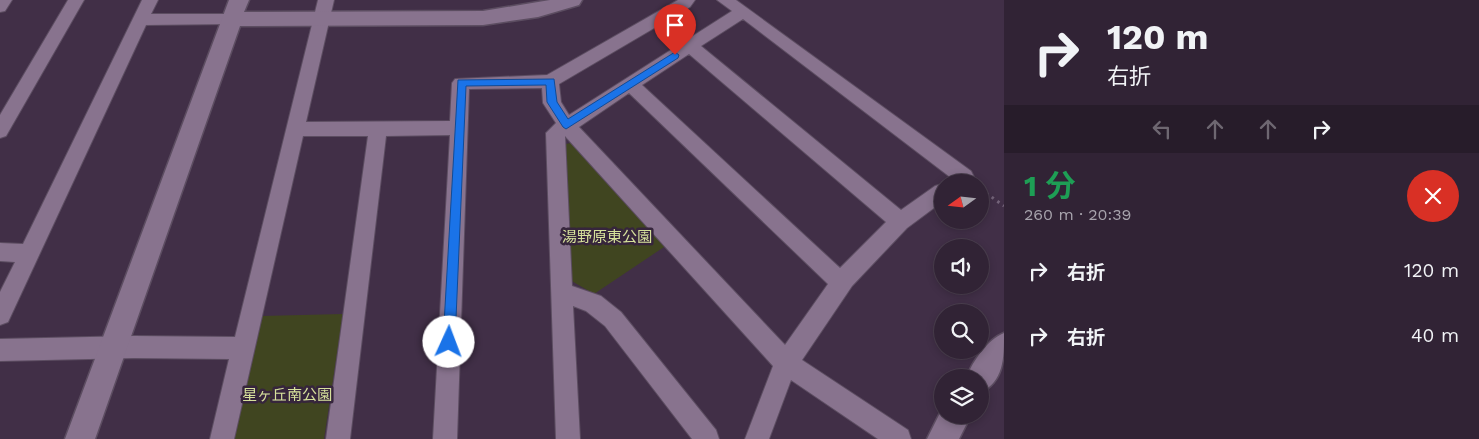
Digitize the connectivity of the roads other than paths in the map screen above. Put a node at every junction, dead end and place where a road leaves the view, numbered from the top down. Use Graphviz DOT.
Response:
graph roads {
  1 [pos="4,0"];
  2 [pos="76,0"];
  3 [pos="150,0"];
  4 [pos="572,0"];
  5 [pos="686,0"];
  6 [pos="725,0"];
  7 [pos="0,6"];
  8 [pos="324,9"];
  9 [pos="235,10"];
  10 [pos="743,11"];
  11 [pos="141,20"];
  12 [pos="690,46"];
  13 [pos="550,82"];
  14 [pos="630,84"];
  15 [pos="566,125"];
  16 [pos="458,128"];
  17 [pos="295,129"];
  18 [pos="378,129"];
  19 [pos="0,131"];
  20 [pos="959,174"];
  21 [pos="934,198"];
  22 [pos="900,222"];
  23 [pos="0,252"];
  24 [pos="30,253"];
  25 [pos="841,283"];
  26 [pos="562,292"];
  27 [pos="0,315"];
  28 [pos="113,347"];
  29 [pos="1004,347"];
  30 [pos="243,348"];
  31 [pos="0,350"];
  32 [pos="786,364"];
  33 [pos="987,369"];
  34 [pos="951,424"];
  35 [pos="80,439"];
  36 [pos="222,439"];
  37 [pos="338,439"];
  38 [pos="445,439"];
  39 [pos="568,439"];
  40 [pos="706,439"];
  41 [pos="757,439"];
  42 [pos="899,439"];
  43 [pos="942,439"];
  1 -- 7 [label="street"];
  2 -- 19 [label="street"];
  3 -- 11 [label="street"];
  4 -- 8 [label="street"];
  5 -- 13 [label="street"];
  6 -- 10 [label="street"];
  8 -- 9 [label="street"];
  8 -- 17 [label="street"];
  9 -- 11 [label="street"];
  9 -- 28 [label="street"];
  10 -- 12 [label="street"];
  10 -- 20 [label="street"];
  11 -- 24 [label="street"];
  12 -- 14 [label="street"];
  12 -- 22 [label="street"];
  13 -- 15 [label="street"];
  13 -- 16 [label="street"];
  14 -- 15 [label="street"];
  14 -- 25 [label="street"];
  15 -- 26 [label="street"];
  15 -- 32 [label="street"];
  16 -- 18 [label="street"];
  16 -- 38 [label="street"];
  17 -- 18 [label="street"];
  17 -- 30 [label="street"];
  18 -- 37 [label="street"];
  21 -- 22 [label="street"];
  22 -- 25 [label="street"];
  23 -- 24 [label="street"];
  24 -- 27 [label="street"];
  25 -- 32 [label="street"];
  26 -- 39 [label="street"];
  26 -- 40 [label="street"];
  28 -- 30 [label="street"];
  28 -- 31 [label="street"];
  28 -- 35 [label="street"];
  29 -- 33 [label="street"];
  30 -- 36 [label="street"];
  32 -- 41 [label="street"];
  32 -- 42 [label="street"];
  34 -- 43 [label="street"];
}
